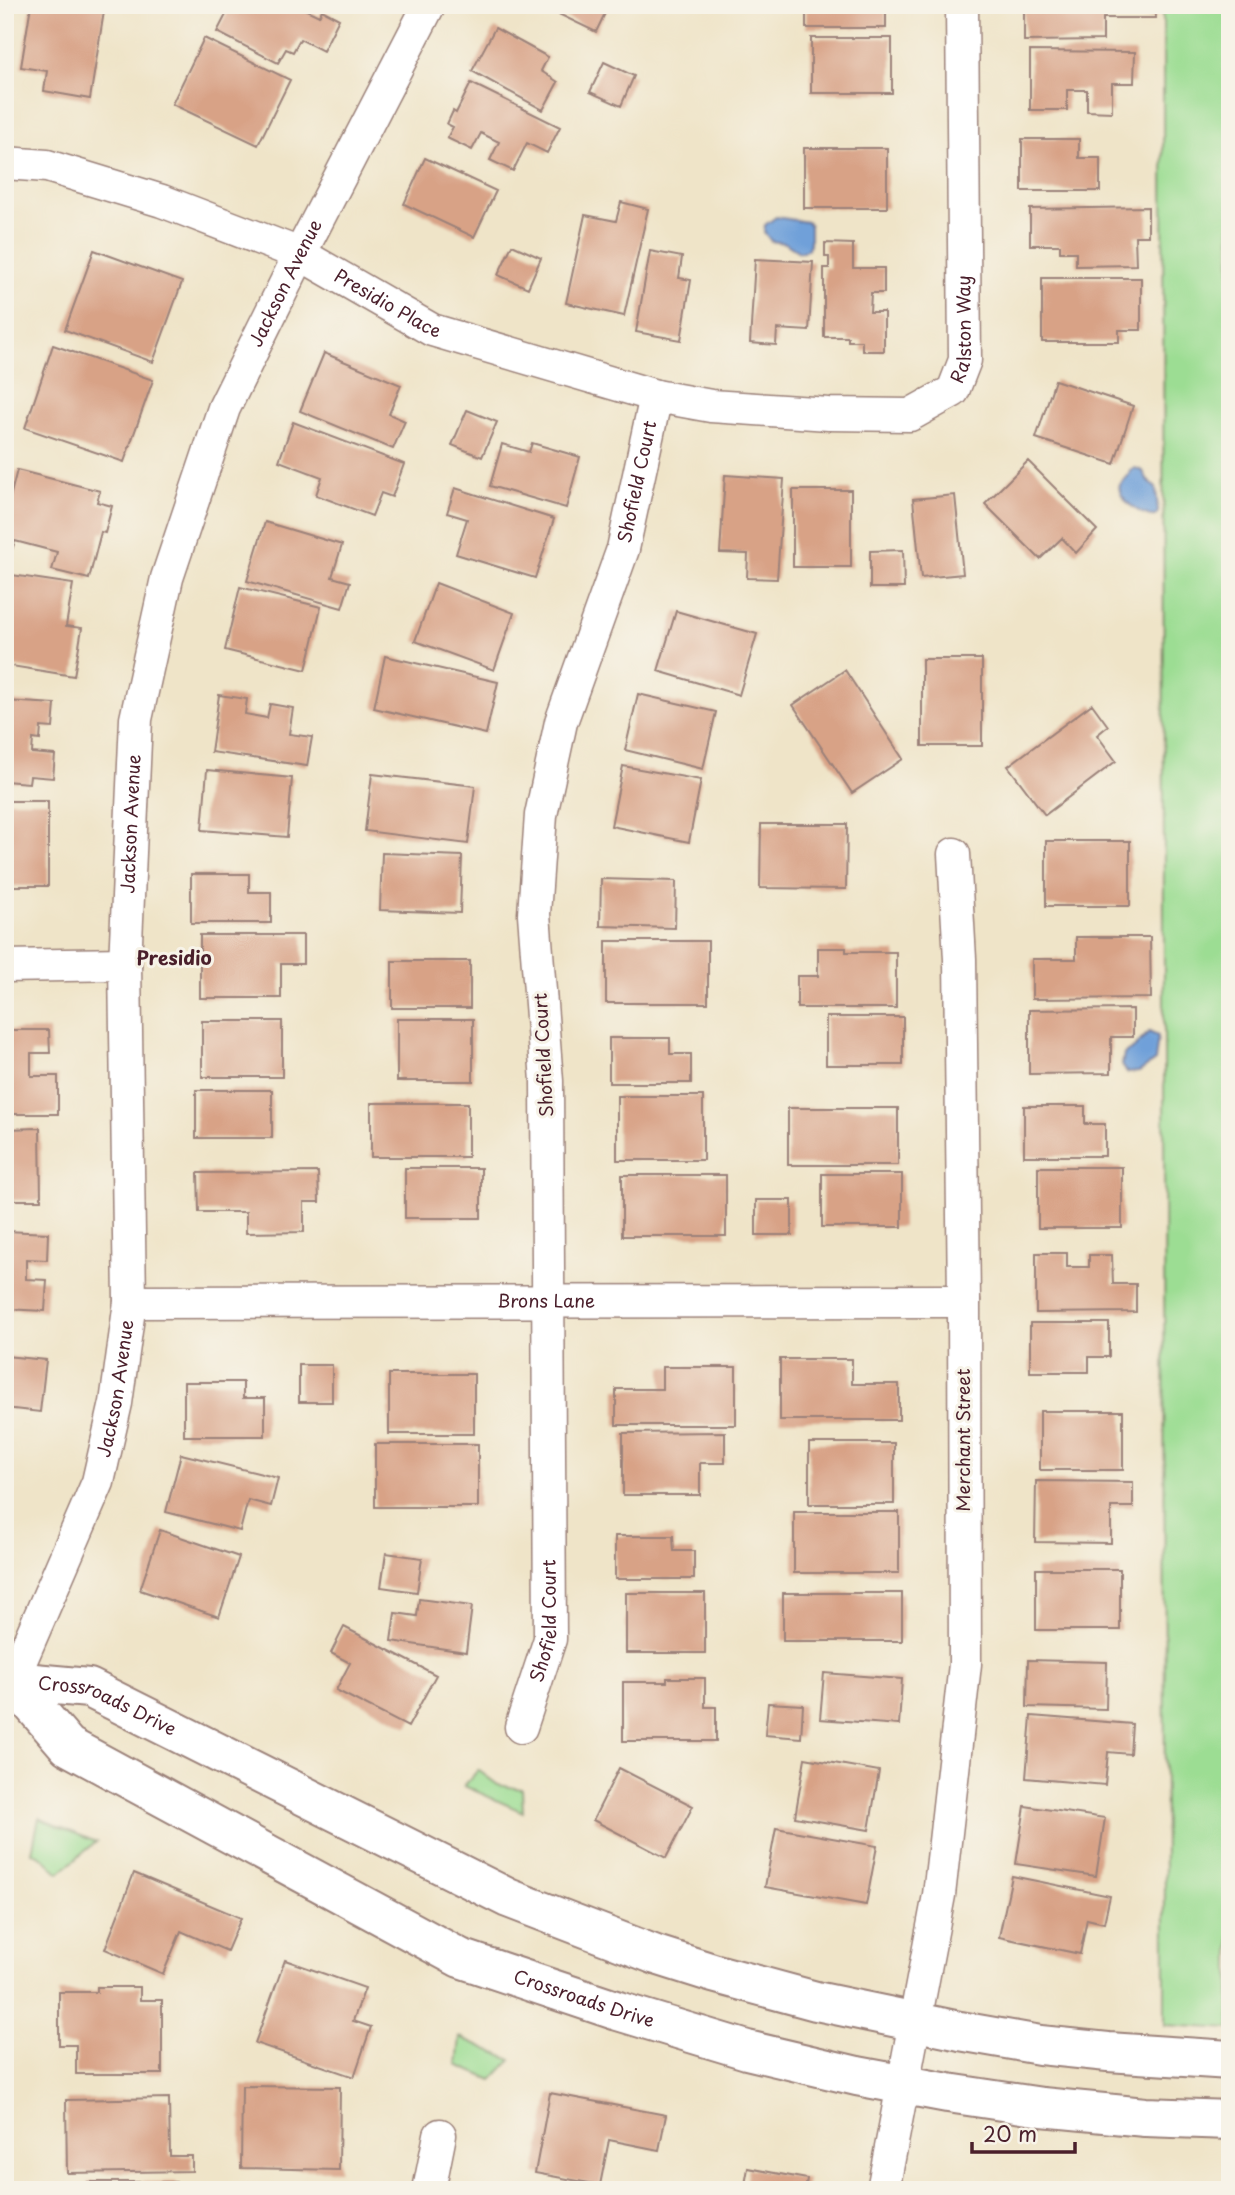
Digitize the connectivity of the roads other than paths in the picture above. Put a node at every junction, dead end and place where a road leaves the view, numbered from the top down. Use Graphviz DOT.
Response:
graph roads {
  1 [pos="429,5"];
  2 [pos="962,5"];
  3 [pos="5,163"];
  4 [pos="300,254"];
  5 [pos="656,396"];
  6 [pos="954,854"];
  7 [pos="125,964"];
  8 [pos="5,966"];
  9 [pos="131,1301"];
  10 [pos="550,1301"];
  11 [pos="964,1301"];
  12 [pos="9,1680"];
  13 [pos="521,1727"];
  14 [pos="915,2022"];
  15 [pos="1230,2060"];
  16 [pos="903,2085"];
  17 [pos="1230,2120"];
  18 [pos="440,2135"];
  19 [pos="429,2190"];
  20 [pos="883,2190"];
  1 -- 4 [label="street, Jackson Avenue"];
  2 -- 5 [label="street, Ralston Way"];
  3 -- 4 [label="street, Presidio Place"];
  4 -- 5 [label="street, Presidio Place"];
  4 -- 7 [label="street, Jackson Avenue"];
  5 -- 10 [label="street, Shofield Court"];
  6 -- 11 [label="street, Merchant Street"];
  7 -- 8 [label="street"];
  7 -- 9 [label="street, Jackson Avenue"];
  9 -- 10 [label="street, Brons Lane"];
  9 -- 12 [label="street, Jackson Avenue"];
  10 -- 11 [label="street, Brons Lane"];
  10 -- 13 [label="street, Shofield Court"];
  11 -- 14 [label="street, Merchant Street"];
  12 -- 14 [label="street, Crossroads Drive"];
  12 -- 16 [label="street, Crossroads Drive"];
  14 -- 15 [label="street, Crossroads Drive"];
  14 -- 16 [label="street, Merchant Street"];
  16 -- 17 [label="street, Crossroads Drive"];
  16 -- 20 [label="street, Merchant Street"];
  18 -- 19 [label="street"];
}
